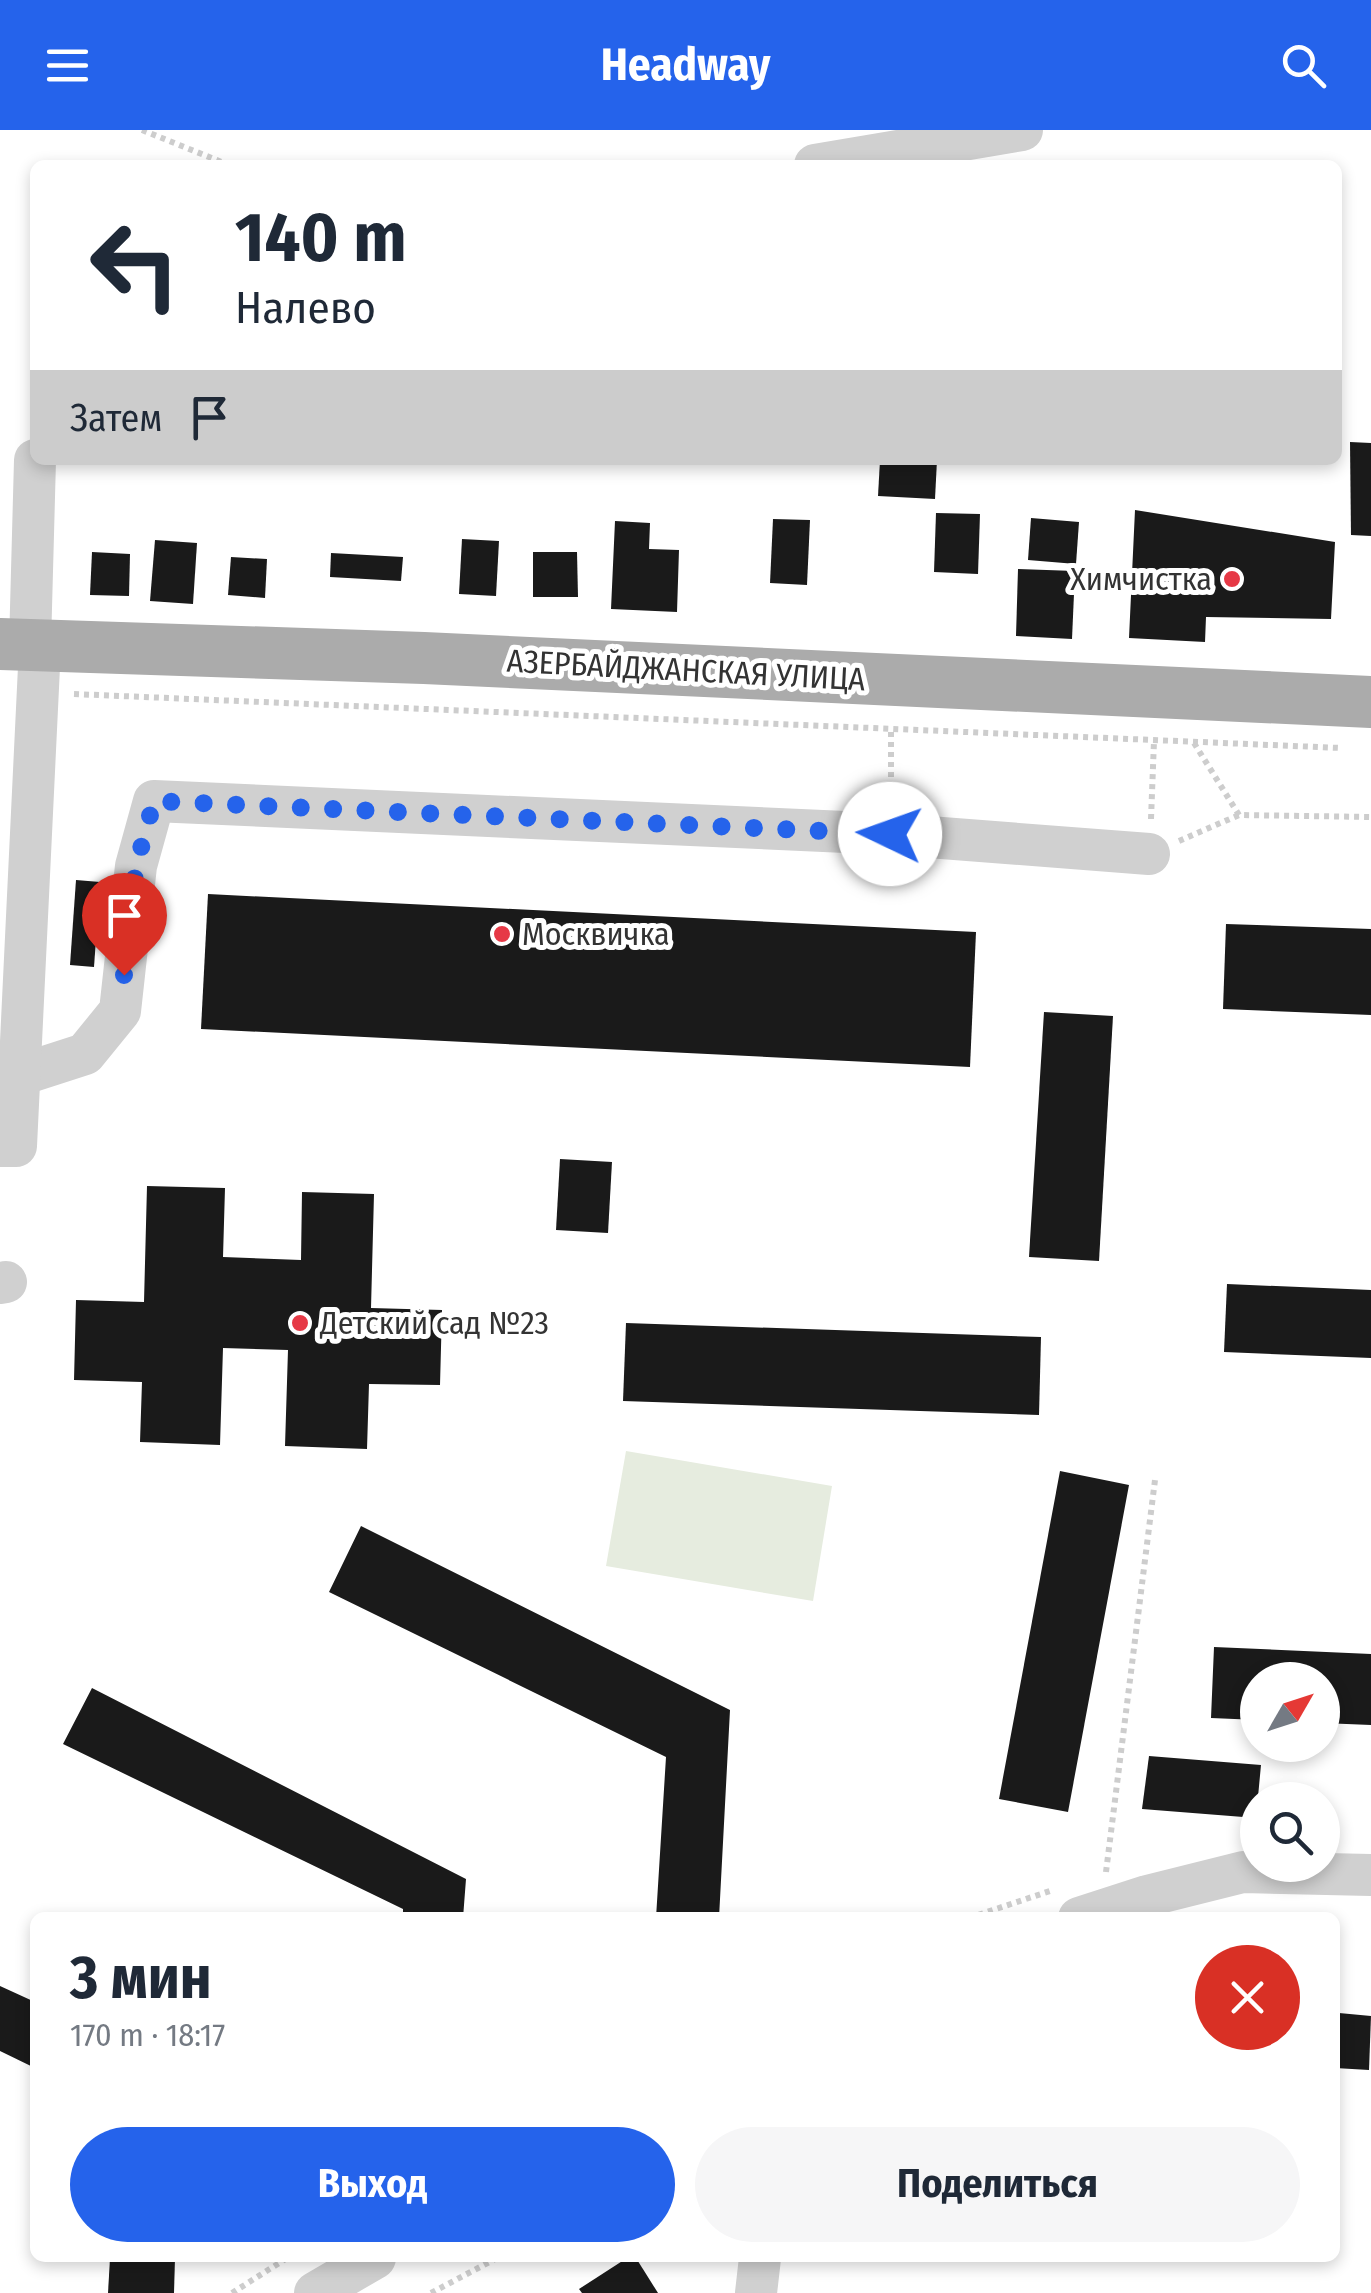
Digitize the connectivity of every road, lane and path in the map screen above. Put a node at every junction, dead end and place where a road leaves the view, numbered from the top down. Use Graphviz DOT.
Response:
graph roads {
  1 [pos="142,130"];
  2 [pos="1022,130"];
  3 [pos="217,160"];
  4 [pos="845,160"];
  5 [pos="35,465"];
  6 [pos="27,655"];
  7 [pos="1361,725"];
  8 [pos="892,729"];
  9 [pos="1154,740"];
  10 [pos="1194,742"];
  11 [pos="1239,814"];
  12 [pos="1371,817"];
  13 [pos="890,834"];
  14 [pos="1193,835"];
  15 [pos="1149,854"];
  16 [pos="20,1075"];
  17 [pos="8,1146"];
  18 [pos="1155,1480"];
  19 [pos="1106,1873"];
  20 [pos="1371,1875"];
  21 [pos="1098,1912"];
  22 [pos="281,2262"];
  23 [pos="368,2262"];
  24 [pos="489,2262"];
  25 [pos="760,2262"];
  26 [pos="232,2293"];
  27 [pos="316,2293"];
  28 [pos="431,2293"];
  29 [pos="756,2293"];
  1 -- 3 [label="path"];
  2 -- 4 [label="street"];
  5 -- 6 [label="street"];
  6 -- 7 [label="main road, АЗЕРБАЙДЖАНСКАЯ УЛИЦА"];
  6 -- 8 [label="path"];
  6 -- 16 [label="street"];
  7 -- 10 [label="path"];
  8 -- 9 [label="path"];
  8 -- 13 [label="path"];
  9 -- 10 [label="path"];
  9 -- 15 [label="path"];
  10 -- 11 [label="path"];
  11 -- 12 [label="path"];
  11 -- 14 [label="path"];
  13 -- 15 [label="street"];
  13 -- 16 [label="street"];
  16 -- 17 [label="street"];
  18 -- 19 [label="path"];
  20 -- 21 [label="street"];
  22 -- 26 [label="path"];
  23 -- 27 [label="street"];
  24 -- 28 [label="path"];
  25 -- 29 [label="street"];
}
